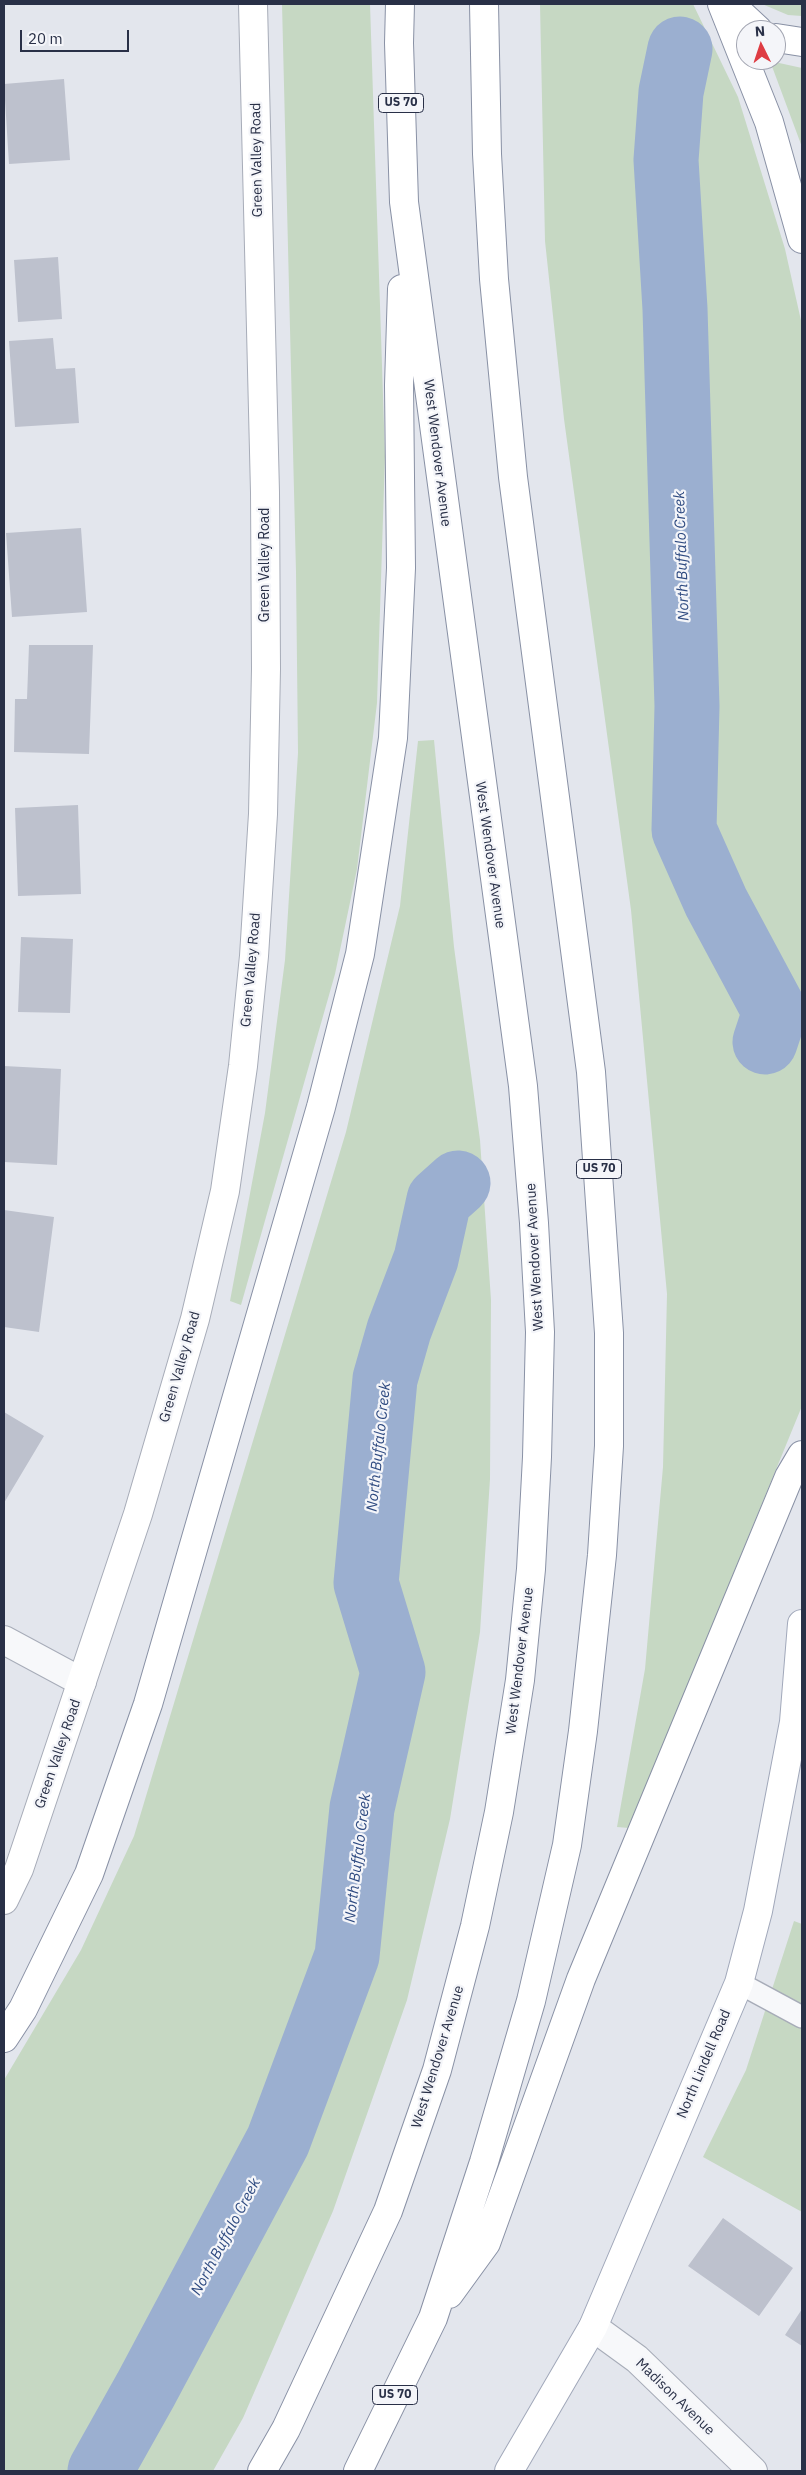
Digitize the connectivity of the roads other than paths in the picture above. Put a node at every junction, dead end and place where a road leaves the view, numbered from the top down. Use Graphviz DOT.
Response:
graph roads {
  1 [pos="254,4"];
  2 [pos="400,4"];
  3 [pos="484,4"];
  4 [pos="722,4"];
  5 [pos="730,4"];
  6 [pos="747,20"];
  7 [pos="786,40"];
  8 [pos="802,42"];
  9 [pos="404,202"];
  10 [pos="802,239"];
  11 [pos="802,1455"];
  12 [pos="802,1624"];
  13 [pos="4,1640"];
  14 [pos="82,1682"];
  15 [pos="798,1722"];
  16 [pos="4,1900"];
  17 [pos="739,1983"];
  18 [pos="802,2017"];
  19 [pos="4,2038"];
  20 [pos="433,2318"];
  21 [pos="593,2328"];
  22 [pos="262,2471"];
  23 [pos="358,2471"];
  24 [pos="509,2471"];
  25 [pos="753,2471"];
  1 -- 14 [label="main road, Green Valley Road"];
  2 -- 9 [label="main road, West Wendover Avenue / US 70"];
  3 -- 20 [label="main road, US 70"];
  4 -- 10 [label="main road"];
  5 -- 6 [label="main road"];
  7 -- 8 [label="main road"];
  9 -- 19 [label="main road"];
  9 -- 22 [label="main road, West Wendover Avenue / US 70"];
  11 -- 20 [label="main road"];
  12 -- 15 [label="main road, North Lindell Road"];
  13 -- 14 [label="street"];
  14 -- 16 [label="main road, Green Valley Road"];
  15 -- 17 [label="main road, North Lindell Road"];
  17 -- 18 [label="lane"];
  17 -- 21 [label="main road, North Lindell Road"];
  20 -- 23 [label="main road, US 70"];
  21 -- 24 [label="main road, North Lindell Road"];
  21 -- 25 [label="street, Madison Avenue"];
}
